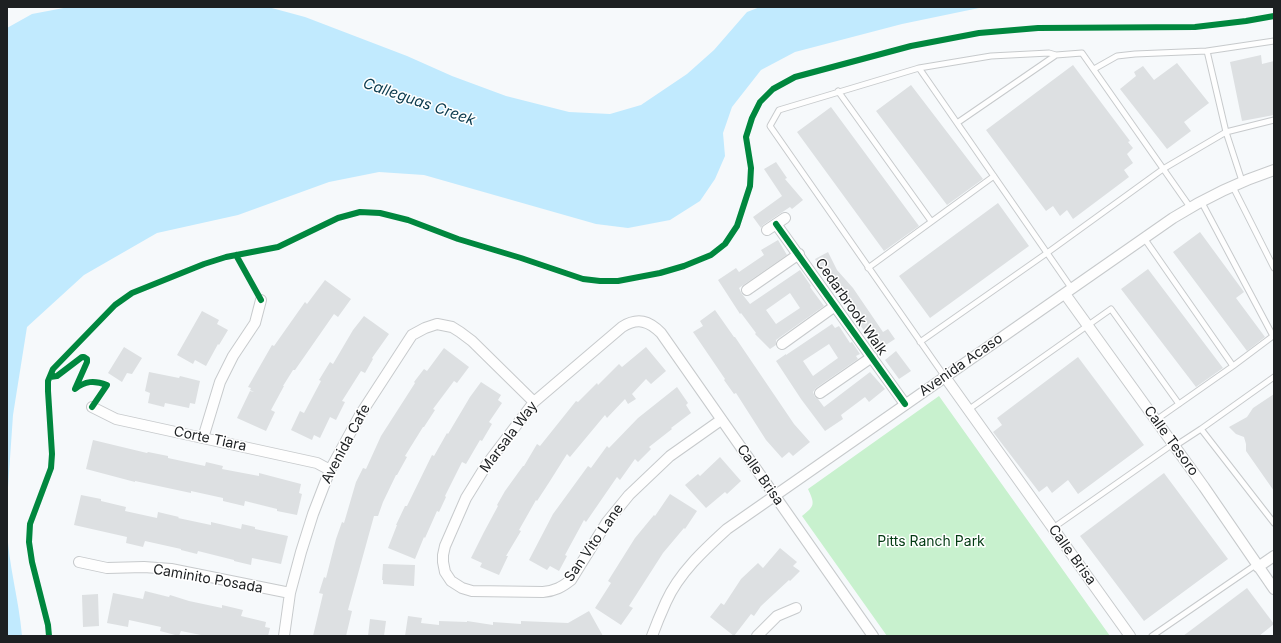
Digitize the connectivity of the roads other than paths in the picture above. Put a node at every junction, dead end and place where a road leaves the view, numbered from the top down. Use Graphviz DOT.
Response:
graph roads {
  1 [pos="1274,41"];
  2 [pos="1207,51"];
  3 [pos="1056,55"];
  4 [pos="919,68"];
  5 [pos="1094,69"];
  6 [pos="838,92"];
  7 [pos="1274,120"];
  8 [pos="957,123"];
  9 [pos="1226,132"];
  10 [pos="1163,169"];
  11 [pos="1274,170"];
  12 [pos="994,176"];
  13 [pos="1237,183"];
  14 [pos="1202,201"];
  15 [pos="1190,207"];
  16 [pos="785,218"];
  17 [pos="931,221"];
  18 [pos="776,224"];
  19 [pos="767,230"];
  20 [pos="1144,238"];
  21 [pos="1047,253"];
  22 [pos="799,254"];
  23 [pos="868,268"];
  24 [pos="1274,268"];
  25 [pos="747,290"];
  26 [pos="1069,291"];
  27 [pos="261,300"];
  28 [pos="835,306"];
  29 [pos="640,321"];
  30 [pos="1088,326"];
  31 [pos="920,342"];
  32 [pos="782,344"];
  33 [pos="872,357"];
  34 [pos="1233,366"];
  35 [pos="1274,376"];
  36 [pos="945,377"];
  37 [pos="820,393"];
  38 [pos="534,402"];
  39 [pos="905,404"];
  40 [pos="1180,404"];
  41 [pos="92,407"];
  42 [pos="968,410"];
  43 [pos="721,420"];
  44 [pos="1156,420"];
  45 [pos="1201,428"];
  46 [pos="203,438"];
  47 [pos="1174,445"];
  48 [pos="330,470"];
  49 [pos="775,496"];
  50 [pos="1274,523"];
  51 [pos="1053,528"];
  52 [pos="1274,556"];
  53 [pos="79,562"];
  54 [pos="1258,566"];
  55 [pos="445,572"];
  56 [pos="1274,589"];
  57 [pos="290,593"];
  58 [pos="796,608"];
  59 [pos="284,636"];
  60 [pos="652,636"];
  61 [pos="757,636"];
  62 [pos="873,636"];
  63 [pos="1130,636"];
  64 [pos="1152,636"];
  1 -- 2 [label="lane"];
  2 -- 5 [label="lane"];
  2 -- 9 [label="lane"];
  3 -- 4 [label="lane"];
  3 -- 5 [label="lane"];
  3 -- 8 [label="lane"];
  4 -- 6 [label="lane"];
  4 -- 8 [label="lane"];
  5 -- 10 [label="lane"];
  6 -- 17 [label="lane"];
  6 -- 23 [label="lane"];
  7 -- 9 [label="lane"];
  8 -- 12 [label="lane"];
  9 -- 10 [label="lane"];
  9 -- 13 [label="lane"];
  10 -- 15 [label="lane"];
  10 -- 21 [label="lane"];
  11 -- 13 [label="street, Avenida Acaso"];
  12 -- 17 [label="lane"];
  12 -- 21 [label="lane"];
  13 -- 14 [label="street, Avenida Acaso"];
  13 -- 24 [label="lane"];
  14 -- 15 [label="street, Avenida Acaso"];
  14 -- 34 [label="lane"];
  15 -- 20 [label="street, Avenida Acaso"];
  16 -- 18 [label="street"];
  17 -- 23 [label="lane"];
  18 -- 19 [label="street"];
  18 -- 22 [label="street, Cedarbrook Walk"];
  20 -- 26 [label="street, Avenida Acaso"];
  20 -- 34 [label="lane"];
  21 -- 26 [label="lane"];
  21 -- 31 [label="lane"];
  22 -- 25 [label="street"];
  22 -- 28 [label="street, Cedarbrook Walk"];
  23 -- 31 [label="lane"];
  26 -- 30 [label="street, Calle Tesoro"];
  26 -- 36 [label="street, Avenida Acaso"];
  27 -- 46 [label="street"];
  28 -- 32 [label="street"];
  28 -- 33 [label="street, Cedarbrook Walk"];
  29 -- 38 [label="street, Marsala Way"];
  29 -- 43 [label="street, Calle Brisa"];
  30 -- 40 [label="lane"];
  30 -- 42 [label="lane"];
  30 -- 44 [label="street, Calle Tesoro"];
  31 -- 36 [label="lane"];
  33 -- 37 [label="street"];
  33 -- 39 [label="street, Cedarbrook Walk"];
  34 -- 40 [label="lane"];
  35 -- 45 [label="lane"];
  36 -- 39 [label="street, Avenida Acaso"];
  36 -- 42 [label="street, Calle Brisa"];
  38 -- 48 [label="street, Avenida Cafe"];
  38 -- 55 [label="street, Marsala Way"];
  39 -- 49 [label="street, Avenida Acaso"];
  40 -- 44 [label="lane"];
  41 -- 46 [label="street, Corte Tiara"];
  42 -- 51 [label="street, Calle Brisa"];
  43 -- 49 [label="street, Calle Brisa"];
  43 -- 55 [label="street, San Vito Lane"];
  44 -- 47 [label="street, Calle Tesoro"];
  45 -- 47 [label="lane"];
  45 -- 50 [label="lane"];
  46 -- 48 [label="street, Corte Tiara"];
  47 -- 51 [label="lane"];
  47 -- 54 [label="street, Calle Tesoro"];
  48 -- 57 [label="street, Avenida Cafe"];
  49 -- 60 [label="street, Avenida Acaso"];
  49 -- 62 [label="street, Calle Brisa"];
  51 -- 63 [label="street, Calle Brisa"];
  52 -- 54 [label="street"];
  53 -- 57 [label="street, Caminito Posada"];
  54 -- 56 [label="street, Calle Tesoro"];
  54 -- 64 [label="lane"];
  57 -- 59 [label="street, Avenida Cafe"];
  58 -- 61 [label="street"];
}
